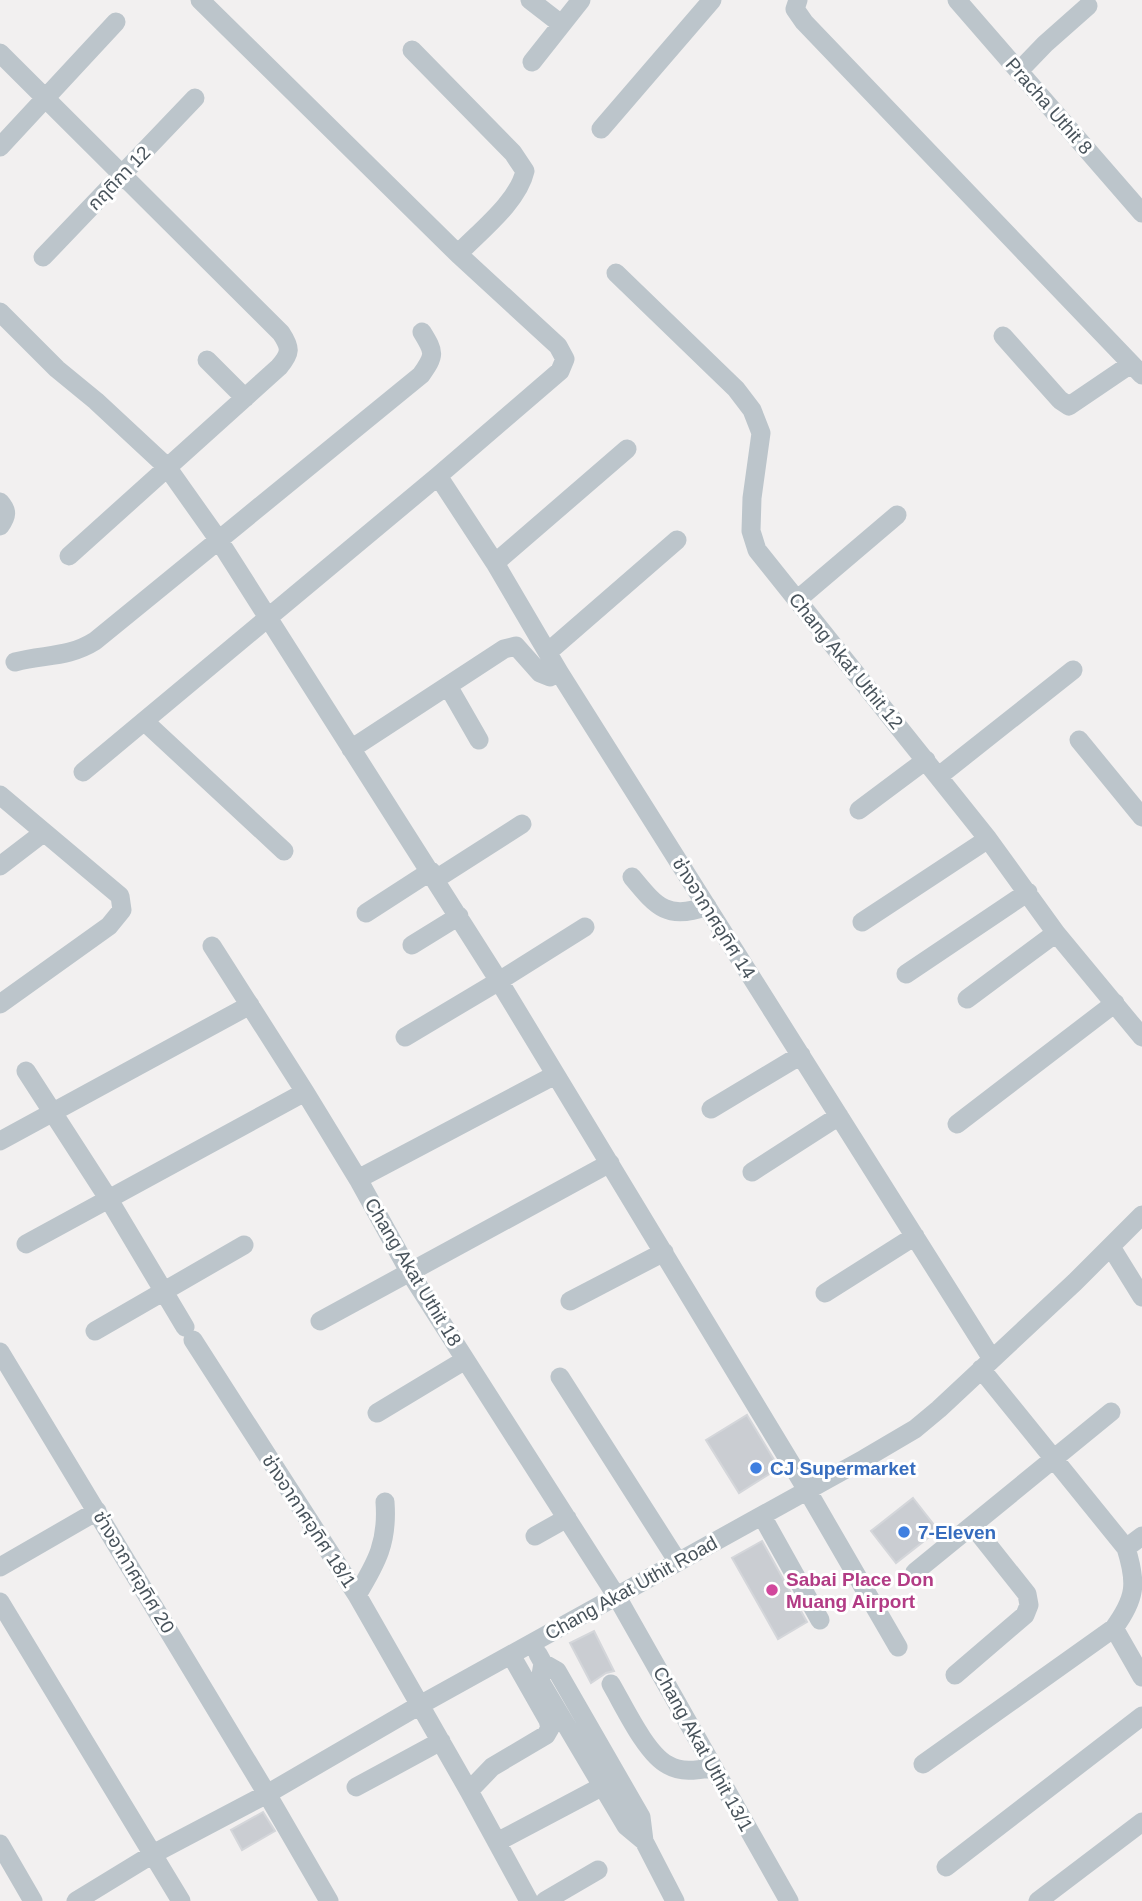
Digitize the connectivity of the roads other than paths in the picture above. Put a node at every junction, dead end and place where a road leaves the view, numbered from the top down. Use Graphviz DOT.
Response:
graph roads {
  1 [pos="200,0"];
  2 [pos="530,0"];
  3 [pos="581,0"];
  4 [pos="712,0"];
  5 [pos="798,0"];
  6 [pos="957,0"];
  7 [pos="1088,6"];
  8 [pos="116,22"];
  9 [pos="561,24"];
  10 [pos="412,50"];
  11 [pos="0,53"];
  12 [pos="532,62"];
  13 [pos="1019,72"];
  14 [pos="45,98"];
  15 [pos="195,98"];
  16 [pos="601,129"];
  17 [pos="0,147"];
  18 [pos="121,176"];
  19 [pos="1142,213"];
  20 [pos="458,254"];
  21 [pos="43,257"];
  22 [pos="616,273"];
  23 [pos="0,312"];
  24 [pos="422,332"];
  25 [pos="1003,336"];
  26 [pos="207,360"];
  27 [pos="1137,370"];
  28 [pos="245,398"];
  29 [pos="627,449"];
  30 [pos="167,467"];
  31 [pos="438,476"];
  32 [pos="0,502"];
  33 [pos="897,515"];
  34 [pos="0,526"];
  35 [pos="218,539"];
  36 [pos="677,540"];
  37 [pos="69,556"];
  38 [pos="495,562"];
  39 [pos="796,600"];
  40 [pos="268,617"];
  41 [pos="548,652"];
  42 [pos="15,662"];
  43 [pos="1073,670"];
  44 [pos="559,672"];
  45 [pos="447,686"];
  46 [pos="144,720"];
  47 [pos="479,740"];
  48 [pos="1079,740"];
  49 [pos="351,749"];
  50 [pos="926,760"];
  51 [pos="83,772"];
  52 [pos="939,776"];
  53 [pos="0,795"];
  54 [pos="859,810"];
  55 [pos="1142,817"];
  56 [pos="522,824"];
  57 [pos="43,833"];
  58 [pos="988,839"];
  59 [pos="284,851"];
  60 [pos="0,866"];
  61 [pos="433,875"];
  62 [pos="632,877"];
  63 [pos="1028,892"];
  64 [pos="707,906"];
  65 [pos="366,913"];
  66 [pos="459,916"];
  67 [pos="862,922"];
  68 [pos="584,927"];
  69 [pos="1056,933"];
  70 [pos="412,945"];
  71 [pos="212,946"];
  72 [pos="906,974"];
  73 [pos="499,981"];
  74 [pos="967,999"];
  75 [pos="1115,1003"];
  76 [pos="0,1004"];
  77 [pos="250,1006"];
  78 [pos="405,1037"];
  79 [pos="1142,1037"];
  80 [pos="801,1055"];
  81 [pos="26,1071"];
  82 [pos="555,1075"];
  83 [pos="306,1092"];
  84 [pos="711,1109"];
  85 [pos="53,1112"];
  86 [pos="839,1116"];
  87 [pos="957,1124"];
  88 [pos="0,1141"];
  89 [pos="610,1163"];
  90 [pos="752,1172"];
  91 [pos="358,1179"];
  92 [pos="108,1198"];
  93 [pos="1142,1215"];
  94 [pos="915,1236"];
  95 [pos="26,1244"];
  96 [pos="244,1245"];
  97 [pos="1111,1247"];
  98 [pos="664,1252"];
  99 [pos="410,1273"];
  100 [pos="163,1293"];
  101 [pos="825,1293"];
  102 [pos="1142,1297"];
  103 [pos="570,1301"];
  104 [pos="320,1321"];
  105 [pos="95,1331"];
  106 [pos="0,1352"];
  107 [pos="465,1360"];
  108 [pos="986,1364"];
  109 [pos="560,1377"];
  110 [pos="1111,1412"];
  111 [pos="377,1413"];
  112 [pos="1054,1458"];
  113 [pos="807,1490"];
  114 [pos="385,1503"];
  115 [pos="97,1511"];
  116 [pos="762,1516"];
  117 [pos="566,1518"];
  118 [pos="973,1525"];
  119 [pos="535,1536"];
  120 [pos="1134,1542"];
  121 [pos="678,1562"];
  122 [pos="0,1567"];
  123 [pos="915,1572"];
  124 [pos="357,1595"];
  125 [pos="1138,1596"];
  126 [pos="617,1597"];
  127 [pos="0,1602"];
  128 [pos="820,1620"];
  129 [pos="1114,1628"];
  130 [pos="533,1643"];
  131 [pos="898,1647"];
  132 [pos="511,1656"];
  133 [pos="543,1663"];
  134 [pos="955,1675"];
  135 [pos="1142,1677"];
  136 [pos="611,1684"];
  137 [pos="420,1705"];
  138 [pos="1142,1716"];
  139 [pos="441,1741"];
  140 [pos="923,1763"];
  141 [pos="712,1768"];
  142 [pos="356,1787"];
  143 [pos="601,1787"];
  144 [pos="469,1791"];
  145 [pos="267,1794"];
  146 [pos="1142,1822"];
  147 [pos="644,1841"];
  148 [pos="497,1842"];
  149 [pos="0,1844"];
  150 [pos="153,1854"];
  151 [pos="946,1867"];
  152 [pos="598,1870"];
  153 [pos="33,1901"];
  154 [pos="76,1901"];
  155 [pos="181,1901"];
  156 [pos="330,1901"];
  157 [pos="529,1901"];
  158 [pos="545,1901"];
  159 [pos="675,1901"];
  160 [pos="789,1901"];
  161 [pos="1038,1901"];
  1 -- 20 [label="street"];
  2 -- 9 [label="street"];
  3 -- 9 [label="street"];
  4 -- 16 [label="street"];
  5 -- 27 [label="street"];
  6 -- 13 [label="street, Pracha Uthit 8"];
  7 -- 13 [label="street"];
  8 -- 14 [label="street"];
  9 -- 12 [label="street"];
  10 -- 20 [label="street"];
  11 -- 14 [label="street"];
  13 -- 19 [label="street, Pracha Uthit 8"];
  14 -- 17 [label="street"];
  14 -- 18 [label="street"];
  15 -- 18 [label="street, กฤติกา 12"];
  18 -- 21 [label="street, กฤติกา 12"];
  18 -- 28 [label="street"];
  20 -- 31 [label="street"];
  22 -- 39 [label="street, Chang Akat Uthit 12"];
  23 -- 30 [label="street"];
  24 -- 35 [label="street"];
  25 -- 27 [label="street"];
  26 -- 28 [label="street"];
  28 -- 30 [label="street"];
  29 -- 38 [label="street"];
  30 -- 35 [label="street"];
  30 -- 37 [label="street"];
  31 -- 38 [label="street, ช่างอากาศอุทิศ 14"];
  31 -- 40 [label="street"];
  32 -- 34 [label="street"];
  33 -- 39 [label="street"];
  35 -- 40 [label="street"];
  35 -- 42 [label="street"];
  36 -- 41 [label="street"];
  38 -- 41 [label="street, ช่างอากาศอุทิศ 14"];
  39 -- 50 [label="street, Chang Akat Uthit 12"];
  40 -- 46 [label="street"];
  40 -- 49 [label="street"];
  41 -- 44 [label="street, ช่างอากาศอุทิศ 14"];
  43 -- 52 [label="street"];
  44 -- 45 [label="street"];
  44 -- 64 [label="street, ช่างอากาศอุทิศ 14"];
  45 -- 47 [label="street"];
  45 -- 49 [label="street"];
  46 -- 51 [label="street"];
  46 -- 59 [label="street"];
  48 -- 55 [label="street"];
  49 -- 61 [label="street"];
  50 -- 52 [label="street, Chang Akat Uthit 12"];
  50 -- 54 [label="street"];
  52 -- 58 [label="street, Chang Akat Uthit 12"];
  53 -- 57 [label="street"];
  56 -- 61 [label="street"];
  57 -- 60 [label="street"];
  57 -- 76 [label="street"];
  58 -- 63 [label="street, Chang Akat Uthit 12"];
  58 -- 67 [label="street"];
  61 -- 65 [label="street"];
  61 -- 66 [label="street"];
  62 -- 64 [label="street"];
  63 -- 69 [label="street, Chang Akat Uthit 12"];
  63 -- 72 [label="street"];
  64 -- 80 [label="street, ช่างอากาศอุทิศ 14"];
  66 -- 70 [label="street"];
  66 -- 73 [label="street"];
  68 -- 73 [label="street"];
  69 -- 74 [label="street"];
  69 -- 75 [label="street, Chang Akat Uthit 12"];
  71 -- 77 [label="street, Chang Akat Uthit 18"];
  73 -- 78 [label="street"];
  73 -- 82 [label="street"];
  75 -- 79 [label="street, Chang Akat Uthit 12"];
  75 -- 87 [label="street"];
  77 -- 83 [label="street, Chang Akat Uthit 18"];
  77 -- 85 [label="street"];
  80 -- 84 [label="street"];
  80 -- 86 [label="street, ช่างอากาศอุทิศ 14"];
  81 -- 85 [label="street, ช่างอากาศอุทิศ 18/1"];
  82 -- 89 [label="street"];
  82 -- 91 [label="street"];
  83 -- 91 [label="street, Chang Akat Uthit 18"];
  83 -- 92 [label="street"];
  85 -- 88 [label="street"];
  85 -- 92 [label="street, ช่างอากาศอุทิศ 18/1"];
  86 -- 90 [label="street"];
  86 -- 94 [label="street, ช่างอากาศอุทิศ 14"];
  89 -- 98 [label="street"];
  89 -- 99 [label="street"];
  91 -- 99 [label="street, Chang Akat Uthit 18"];
  92 -- 95 [label="street"];
  92 -- 100 [label="street, ช่างอากาศอุทิศ 18/1"];
  93 -- 97 [label="street, Chang Akat Uthit Road"];
  94 -- 101 [label="street"];
  94 -- 108 [label="street, ช่างอากาศอุทิศ 14"];
  96 -- 100 [label="street"];
  97 -- 102 [label="street"];
  97 -- 108 [label="street, Chang Akat Uthit Road"];
  98 -- 103 [label="street"];
  98 -- 113 [label="street"];
  99 -- 104 [label="street"];
  99 -- 107 [label="street, Chang Akat Uthit 18"];
  100 -- 105 [label="street"];
  100 -- 124 [label="street, ช่างอากาศอุทิศ 18/1"];
  106 -- 115 [label="street, ช่างอากาศอุทิศ 20"];
  107 -- 111 [label="street"];
  107 -- 117 [label="street, Chang Akat Uthit 18"];
  108 -- 112 [label="street, ช่างอากาศอุทิศ 14"];
  108 -- 113 [label="street, Chang Akat Uthit Road"];
  109 -- 121 [label="street"];
  110 -- 112 [label="street"];
  112 -- 118 [label="street"];
  112 -- 120 [label="street, ช่างอากาศอุทิศ 14"];
  113 -- 116 [label="street, Chang Akat Uthit Road"];
  113 -- 131 [label="street"];
  114 -- 124 [label="street"];
  115 -- 122 [label="street"];
  115 -- 145 [label="street, ช่างอากาศอุทิศ 20"];
  116 -- 121 [label="street, Chang Akat Uthit Road"];
  116 -- 128 [label="street"];
  117 -- 119 [label="street"];
  117 -- 126 [label="street, Chang Akat Uthit 18"];
  118 -- 123 [label="street"];
  118 -- 134 [label="street"];
  120 -- 125 [label="street"];
  121 -- 126 [label="street, Chang Akat Uthit Road"];
  124 -- 137 [label="street, ช่างอากาศอุทิศ 18/1"];
  125 -- 129 [label="street"];
  126 -- 130 [label="street, Chang Akat Uthit Road"];
  126 -- 141 [label="street, Chang Akat Uthit 13/1"];
  127 -- 150 [label="street"];
  129 -- 135 [label="street"];
  129 -- 140 [label="street"];
  130 -- 132 [label="street, Chang Akat Uthit Road"];
  130 -- 133 [label="street"];
  132 -- 137 [label="street, Chang Akat Uthit Road"];
  132 -- 144 [label="street"];
  133 -- 143 [label="street"];
  133 -- 147 [label="street"];
  136 -- 141 [label="street"];
  137 -- 139 [label="street, ช่างอากาศอุทิศ 18/1"];
  137 -- 145 [label="street, Chang Akat Uthit Road"];
  138 -- 151 [label="street"];
  139 -- 142 [label="street"];
  139 -- 144 [label="street, ช่างอากาศอุทิศ 18/1"];
  141 -- 160 [label="street, Chang Akat Uthit 13/1"];
  143 -- 147 [label="street"];
  143 -- 148 [label="street"];
  144 -- 148 [label="street, ช่างอากาศอุทิศ 18/1"];
  145 -- 150 [label="street, Chang Akat Uthit Road"];
  145 -- 156 [label="street, ช่างอากาศอุทิศ 20"];
  146 -- 161 [label="street"];
  147 -- 159 [label="street"];
  148 -- 157 [label="street, ช่างอากาศอุทิศ 18/1"];
  149 -- 153 [label="street"];
  150 -- 154 [label="street, Chang Akat Uthit Road"];
  150 -- 155 [label="street"];
  152 -- 158 [label="street"];
}
